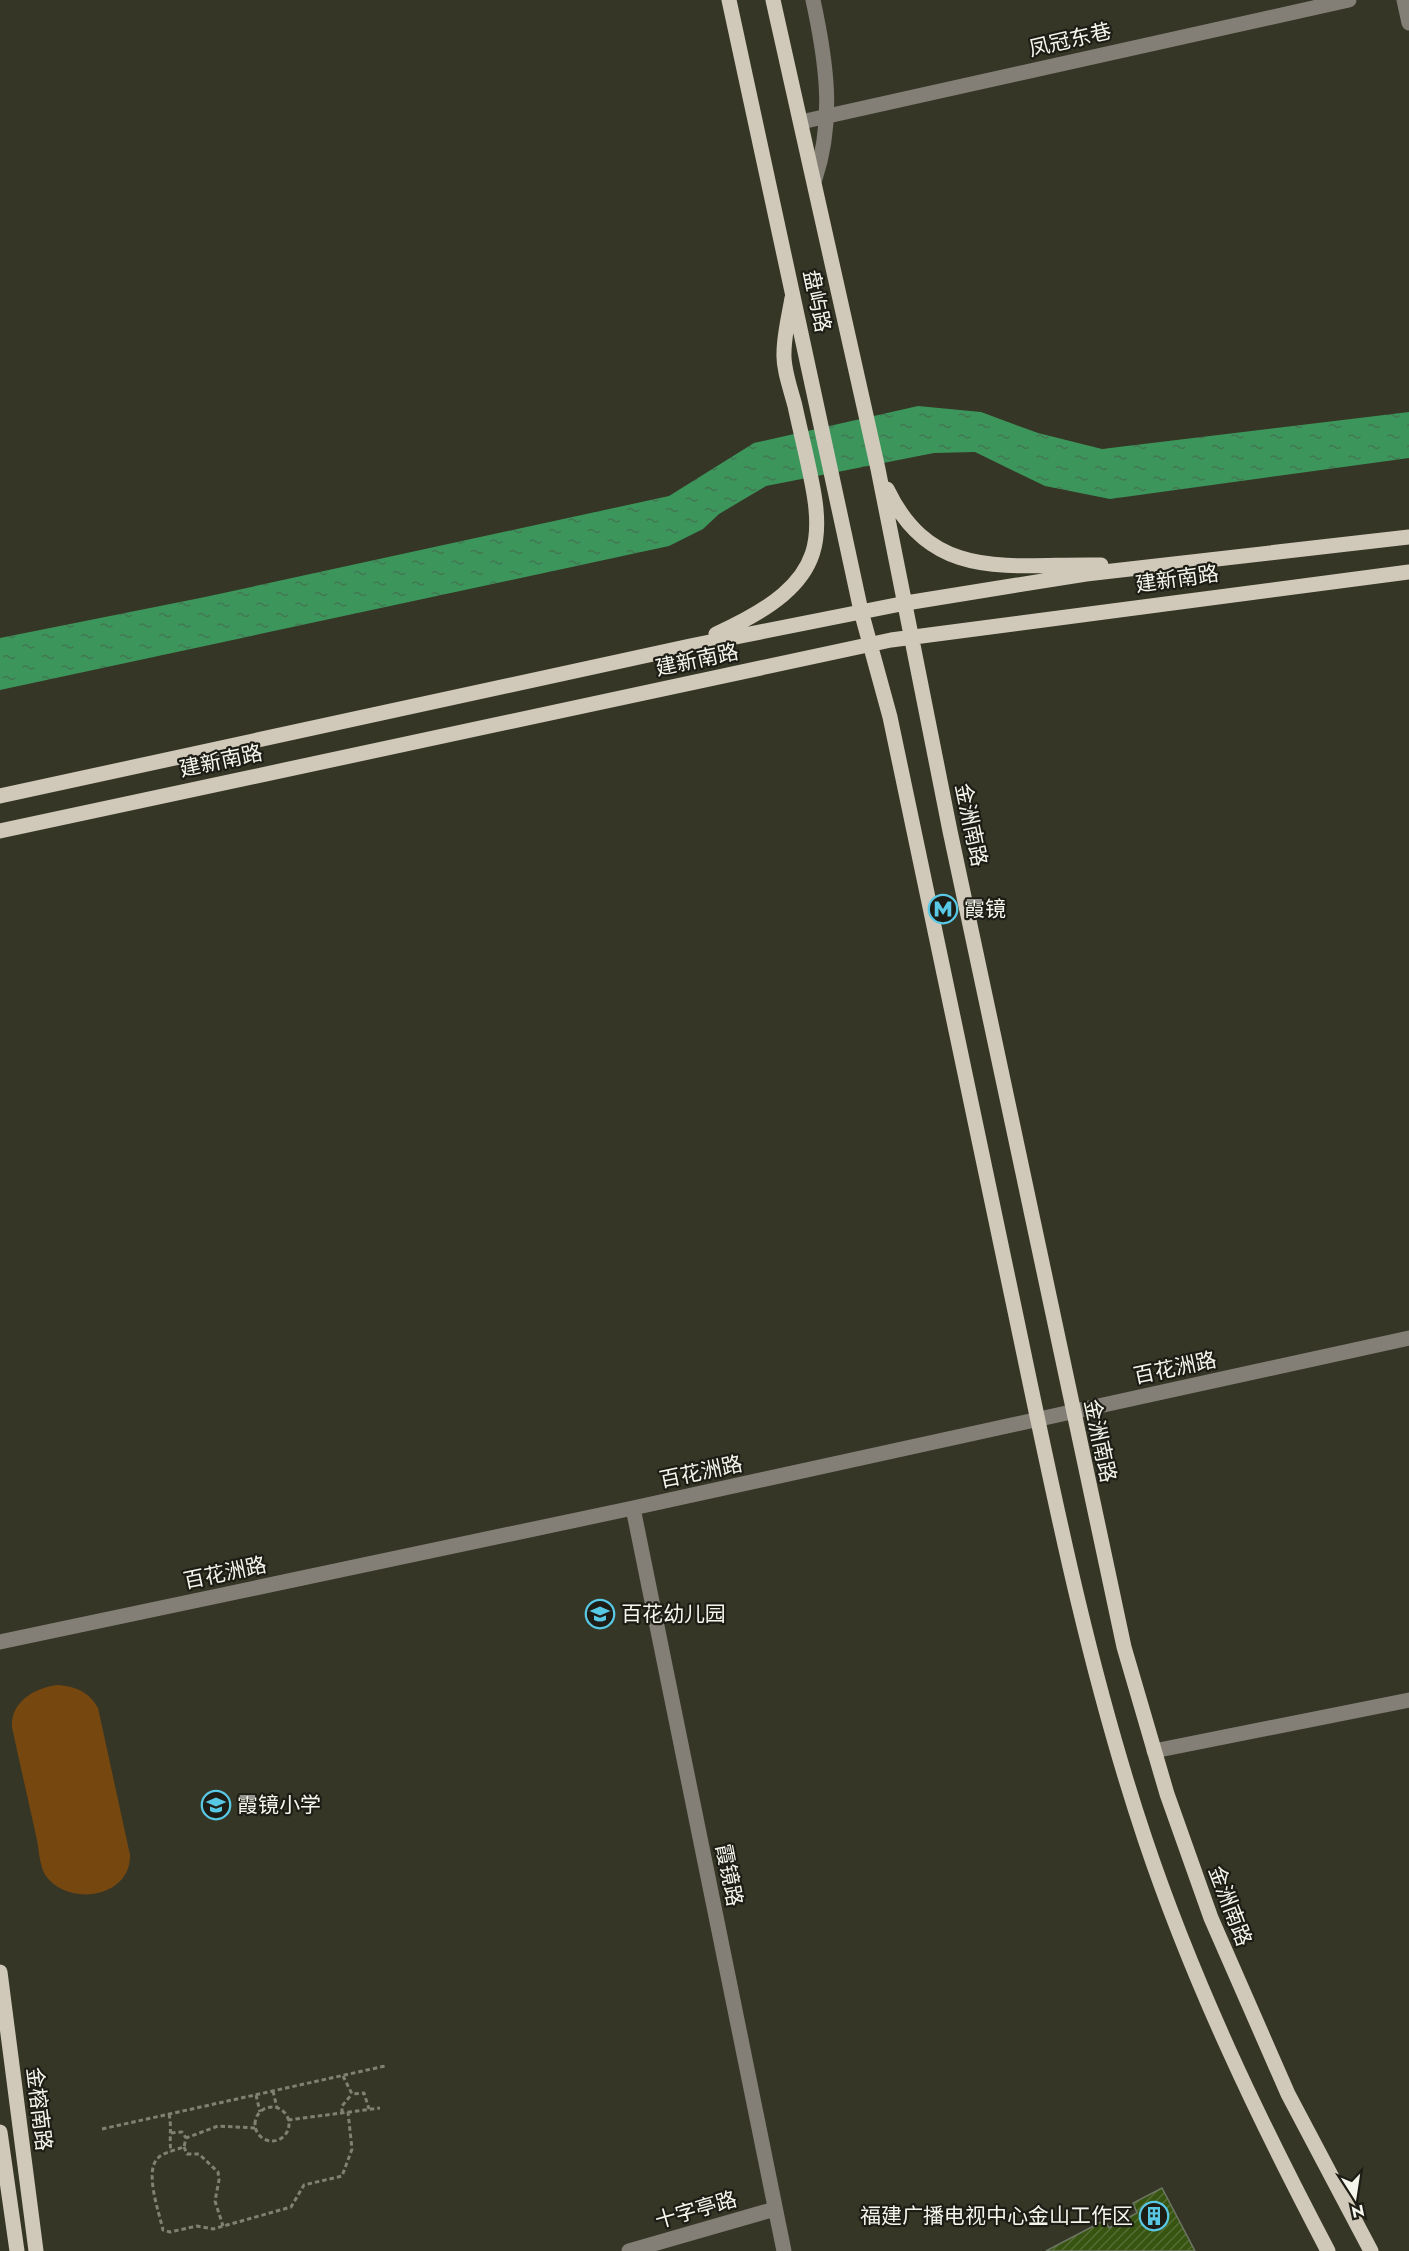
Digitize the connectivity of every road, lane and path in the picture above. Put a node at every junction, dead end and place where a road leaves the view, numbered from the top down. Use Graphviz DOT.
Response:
graph roads {
  1 [pos="773,0"];
  2 [pos="813,0"];
  3 [pos="1348,0"];
  4 [pos="1404,0"];
  5 [pos="729,4"];
  6 [pos="1409,23"];
  7 [pos="827,116"];
  8 [pos="801,122"];
  9 [pos="815,179"];
  10 [pos="793,289"];
  11 [pos="878,469"];
  12 [pos="1409,537"];
  13 [pos="1161,566"];
  14 [pos="1409,572"];
  15 [pos="906,603"];
  16 [pos="861,611"];
  17 [pos="913,636"];
  18 [pos="871,644"];
  19 [pos="690,646"];
  20 [pos="0,796"];
  21 [pos="0,831"];
  22 [pos="1409,1338"];
  23 [pos="1073,1412"];
  24 [pos="1038,1420"];
  25 [pos="633,1508"];
  26 [pos="0,1642"];
  27 [pos="1409,1700"];
  28 [pos="1154,1751"];
  29 [pos="0,1972"];
  30 [pos="385,2066"];
  31 [pos="343,2076"];
  32 [pos="273,2091"];
  33 [pos="352,2094"];
  34 [pos="256,2095"];
  35 [pos="277,2108"];
  36 [pos="381,2108"];
  37 [pos="369,2109"];
  38 [pos="260,2112"];
  39 [pos="348,2112"];
  40 [pos="342,2113"];
  41 [pos="170,2114"];
  42 [pos="288,2120"];
  43 [pos="255,2128"];
  44 [pos="102,2129"];
  45 [pos="0,2132"];
  46 [pos="171,2133"];
  47 [pos="186,2138"];
  48 [pos="184,2147"];
  49 [pos="171,2152"];
  50 [pos="775,2209"];
  51 [pos="223,2226"];
  52 [pos="16,2251"];
  53 [pos="36,2251"];
  54 [pos="629,2251"];
  55 [pos="784,2251"];
  56 [pos="1328,2251"];
  57 [pos="1371,2251"];
  1 -- 8 [label="main road, 盘屿路"];
  2 -- 7 [label="street"];
  3 -- 7 [label="street, 凤冠东巷"];
  4 -- 6 [label="street"];
  5 -- 10 [label="main road, 盘屿路"];
  7 -- 8 [label="street, 凤冠东巷"];
  7 -- 9 [label="street"];
  8 -- 9 [label="main road, 盘屿路"];
  9 -- 11 [label="main road, 盘屿路"];
  10 -- 16 [label="main road, 盘屿路"];
  10 -- 19 [label="main road"];
  11 -- 13 [label="main road"];
  11 -- 15 [label="main road, 盘屿路"];
  12 -- 13 [label="main road, 建新南路"];
  13 -- 15 [label="main road, 建新南路"];
  14 -- 17 [label="main road, 建新南路"];
  15 -- 16 [label="main road, 建新南路"];
  15 -- 17 [label="main road, 金洲南路"];
  16 -- 18 [label="main road, 盘屿路"];
  16 -- 19 [label="main road, 建新南路"];
  17 -- 18 [label="main road, 建新南路"];
  17 -- 23 [label="main road, 金洲南路"];
  18 -- 21 [label="main road, 建新南路"];
  18 -- 24 [label="main road"];
  19 -- 20 [label="main road, 建新南路"];
  22 -- 23 [label="street, 百花洲路"];
  23 -- 24 [label="street, 百花洲路"];
  23 -- 28 [label="main road, 金洲南路"];
  24 -- 25 [label="street, 百花洲路"];
  24 -- 56 [label="main road"];
  25 -- 26 [label="street, 百花洲路"];
  25 -- 50 [label="street, 霞镜路"];
  27 -- 28 [label="street"];
  28 -- 57 [label="main road, 金洲南路"];
  29 -- 53 [label="main road, 金榕南路"];
  30 -- 31 [label="path"];
  31 -- 32 [label="path"];
  31 -- 33 [label="path"];
  32 -- 34 [label="path"];
  32 -- 35 [label="path"];
  33 -- 37 [label="path"];
  33 -- 40 [label="path"];
  34 -- 38 [label="path"];
  34 -- 41 [label="path"];
  35 -- 38 [label="path"];
  35 -- 42 [label="path"];
  36 -- 37 [label="path"];
  37 -- 39 [label="path"];
  38 -- 43 [label="path"];
  39 -- 40 [label="path"];
  39 -- 51 [label="path"];
  40 -- 42 [label="path"];
  41 -- 44 [label="path"];
  41 -- 46 [label="path"];
  42 -- 43 [label="path"];
  43 -- 47 [label="path"];
  45 -- 52 [label="main road, 金榕南路"];
  46 -- 47 [label="path"];
  46 -- 49 [label="path"];
  47 -- 48 [label="path"];
  48 -- 49 [label="path"];
  48 -- 51 [label="path"];
  49 -- 51 [label="path"];
  50 -- 54 [label="street, 十字亭路"];
  50 -- 55 [label="street, 霞镜路"];
}
